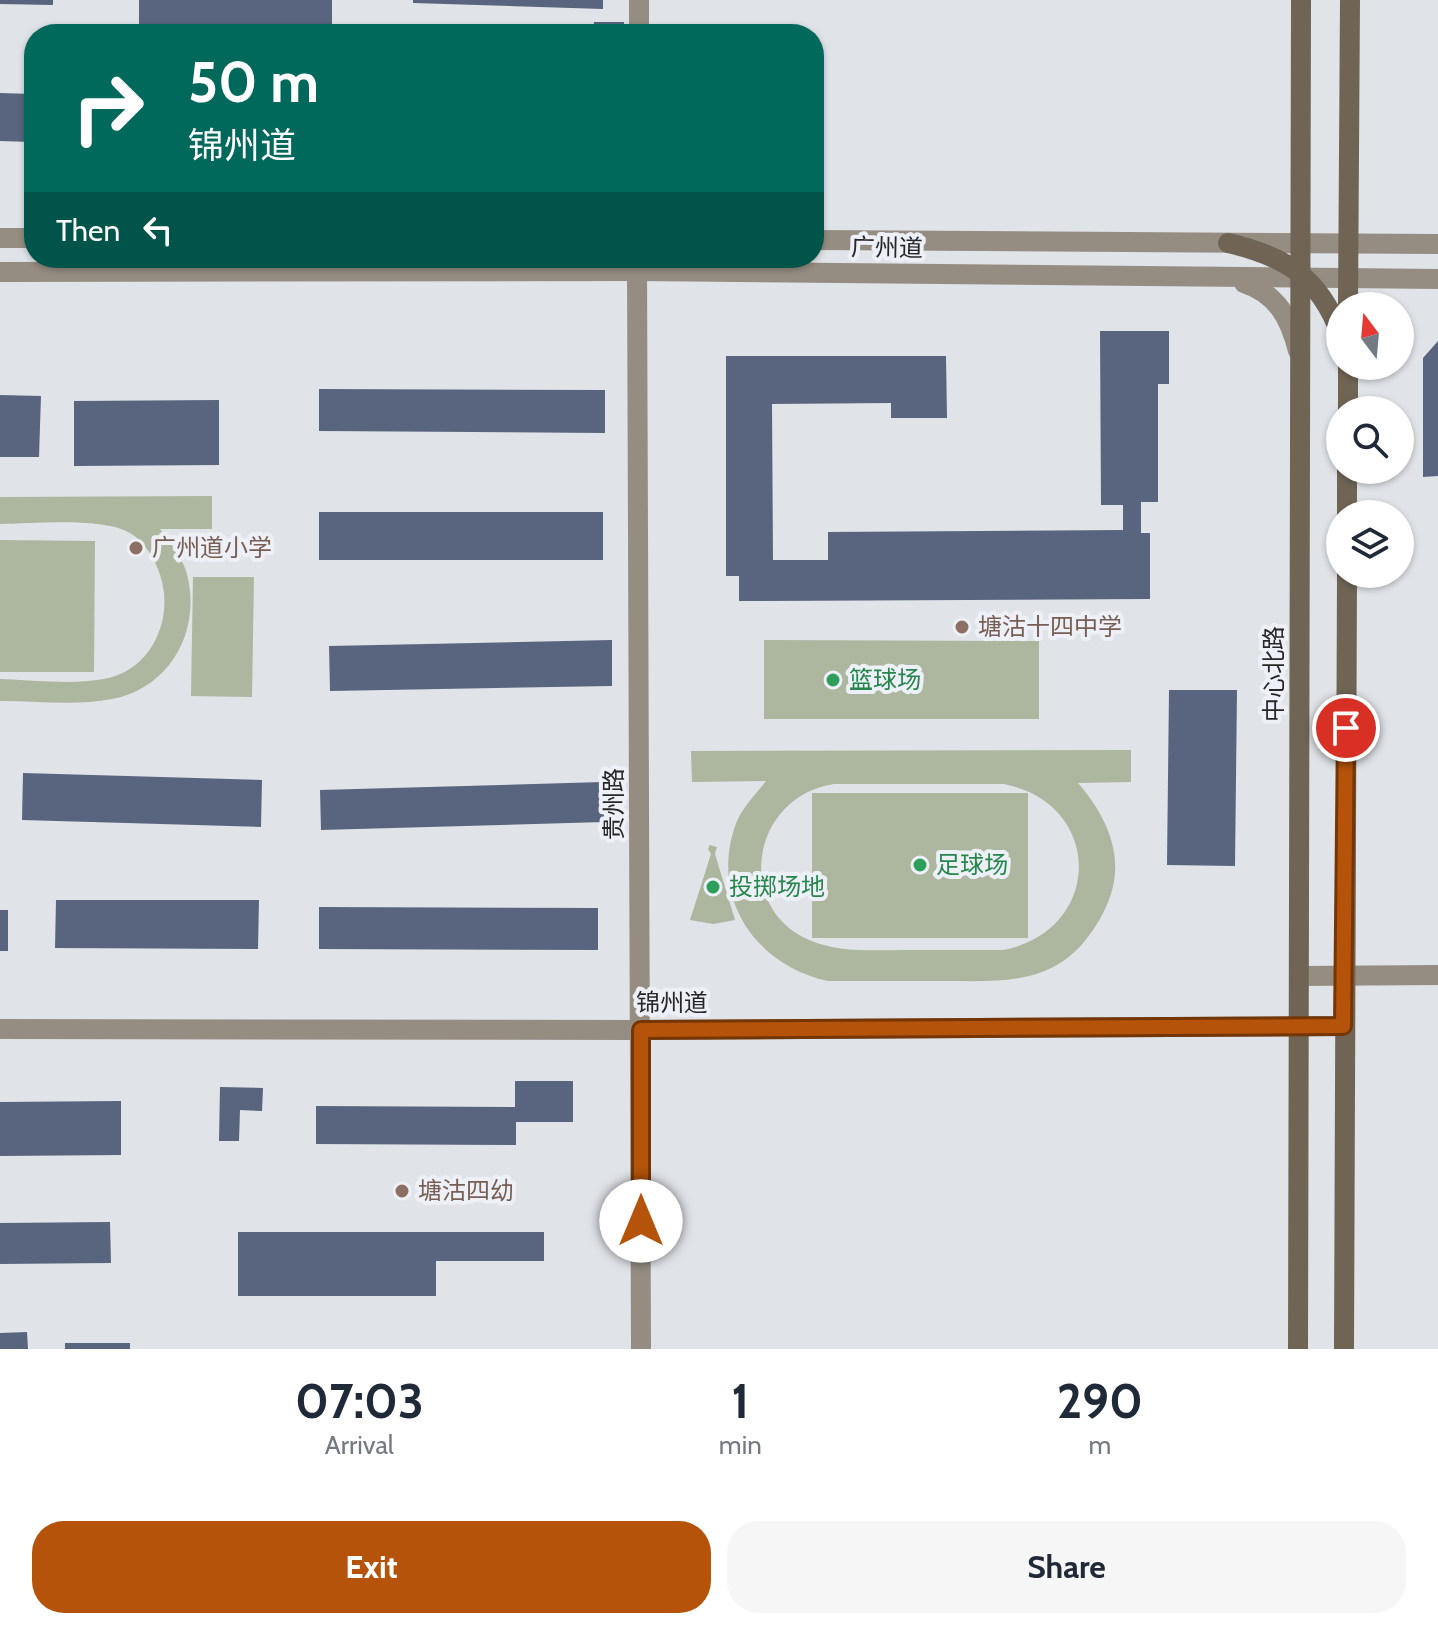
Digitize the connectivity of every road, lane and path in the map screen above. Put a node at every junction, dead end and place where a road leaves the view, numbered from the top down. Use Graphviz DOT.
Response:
graph roads {
  1 [pos="639,0"];
  2 [pos="1301,0"];
  3 [pos="1350,0"];
  4 [pos="639,24"];
  5 [pos="0,238"];
  6 [pos="24,238"];
  7 [pos="824,240"];
  8 [pos="1228,243"];
  9 [pos="1301,243"];
  10 [pos="1348,244"];
  11 [pos="1438,244"];
  12 [pos="364,268"];
  13 [pos="637,268"];
  14 [pos="764,268"];
  15 [pos="0,272"];
  16 [pos="1303,277"];
  17 [pos="1229,279"];
  18 [pos="1349,279"];
  19 [pos="1438,279"];
  20 [pos="1349,292"];
  21 [pos="1326,307"];
  22 [pos="1301,366"];
  23 [pos="1347,588"];
  24 [pos="1344,975"];
  25 [pos="1438,975"];
  26 [pos="1299,976"];
  27 [pos="1299,1024"];
  28 [pos="1343,1026"];
  29 [pos="0,1029"];
  30 [pos="641,1030"];
  31 [pos="641,1349"];
  32 [pos="1298,1349"];
  33 [pos="1344,1349"];
  1 -- 4 [label="street"];
  2 -- 9 [label="main road, 中心北路"];
  3 -- 10 [label="main road"];
  5 -- 6 [label="street"];
  7 -- 8 [label="street, 广州道"];
  8 -- 9 [label="street, 广州道"];
  8 -- 16 [label="main road"];
  9 -- 10 [label="street, 广州道"];
  9 -- 16 [label="main road, 中心北路"];
  10 -- 11 [label="street, 广州道"];
  10 -- 18 [label="main road"];
  12 -- 15 [label="street, 广州道"];
  13 -- 30 [label="street, 贵州路"];
  14 -- 17 [label="street, 广州道"];
  16 -- 17 [label="street, 广州道"];
  16 -- 18 [label="street, 广州道"];
  16 -- 21 [label="main road"];
  16 -- 22 [label="main road, 中心北路"];
  17 -- 22 [label="street"];
  18 -- 19 [label="street, 广州道"];
  18 -- 20 [label="main road"];
  22 -- 26 [label="main road, 中心北路"];
  23 -- 24 [label="main road"];
  24 -- 25 [label="street"];
  24 -- 26 [label="street"];
  24 -- 28 [label="main road"];
  26 -- 27 [label="main road, 中心北路"];
  27 -- 28 [label="street, 锦州道"];
  27 -- 30 [label="street, 锦州道"];
  27 -- 32 [label="main road, 中心北路"];
  28 -- 33 [label="main road"];
  29 -- 30 [label="street, 锦州道"];
  30 -- 31 [label="street, 贵州路"];
}
